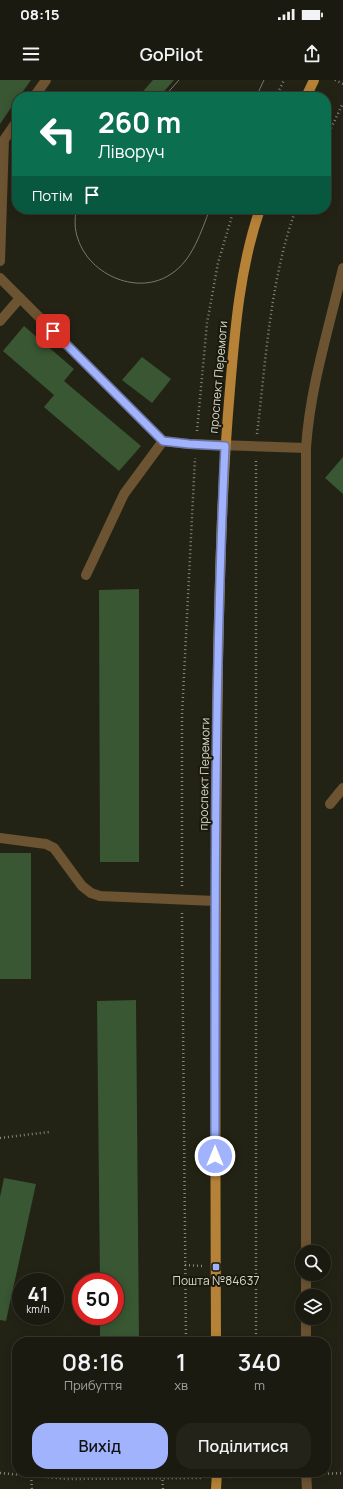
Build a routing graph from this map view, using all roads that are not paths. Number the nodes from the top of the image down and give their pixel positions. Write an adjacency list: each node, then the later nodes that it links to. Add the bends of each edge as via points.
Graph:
1 (46, 80): 3 (lane)
2 (314, 80): 4 (main road)
3 (38, 92)
4 (308, 92)
5 (12, 128): 7 (lane, via 4,140)
6 (259, 214): 13 (main road, проспект Перемоги, via 238,304)
7 (0, 261)
8 (343, 268): 14 (lane, via 313,393)
9 (0, 278): 10 (lane)
10 (20, 298): 11 (lane); 12 (lane)
11 (0, 321)
12 (163, 441): 13 (lane); 15 (lane, via 124,494)
13 (225, 446): 14 (lane); 19 (main road, проспект Перемоги, via 220,571)
14 (306, 448): 20 (lane)
15 (86, 575)
16 (343, 788): 17 (lane)
17 (330, 804)
18 (0, 838): 19 (lane, via 46,844 54,848 82,886 100,896)
19 (215, 901): 22 (main road, проспект Перемоги)
20 (306, 1245)
21 (306, 1325): 23 (lane)
22 (216, 1337)
23 (306, 1337)
24 (217, 1477): 26 (main road)
25 (306, 1477): 27 (lane)
26 (216, 1489)
27 (307, 1489)

